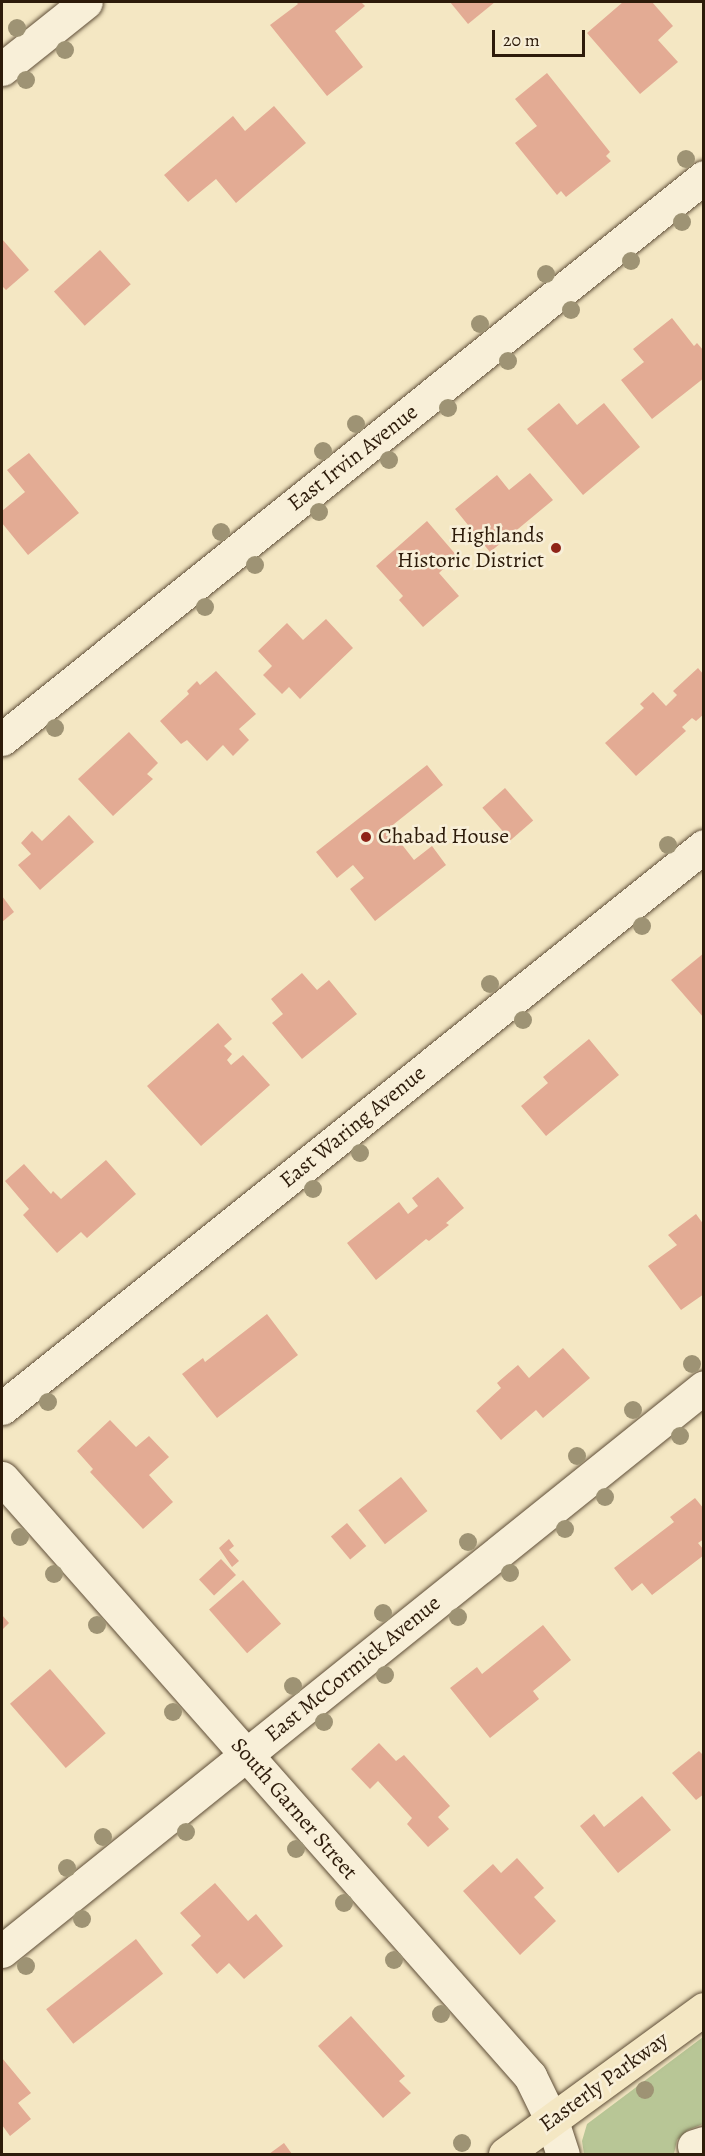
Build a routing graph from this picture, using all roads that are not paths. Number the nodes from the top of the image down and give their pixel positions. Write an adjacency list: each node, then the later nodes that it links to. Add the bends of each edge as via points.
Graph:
1 (86, 2): 2 (street)
2 (2, 69)
3 (704, 177): 4 (street, East Irvin Avenue)
4 (2, 740)
5 (704, 846): 7 (street, East Waring Avenue)
6 (704, 1388): 9 (street, East McCormick Avenue)
7 (2, 1408)
8 (2, 1478): 9 (street, South Garner Street)
9 (247, 1755): 10 (street, East McCormick Avenue); 12 (street, South Garner Street, via 530,2076)
10 (2, 1951)
11 (704, 2009): 12 (main road, Easterly Parkway)
12 (552, 2121): 13 (main road, Easterly Parkway); 14 (street, South Garner Street)
13 (505, 2154)
14 (563, 2154)

